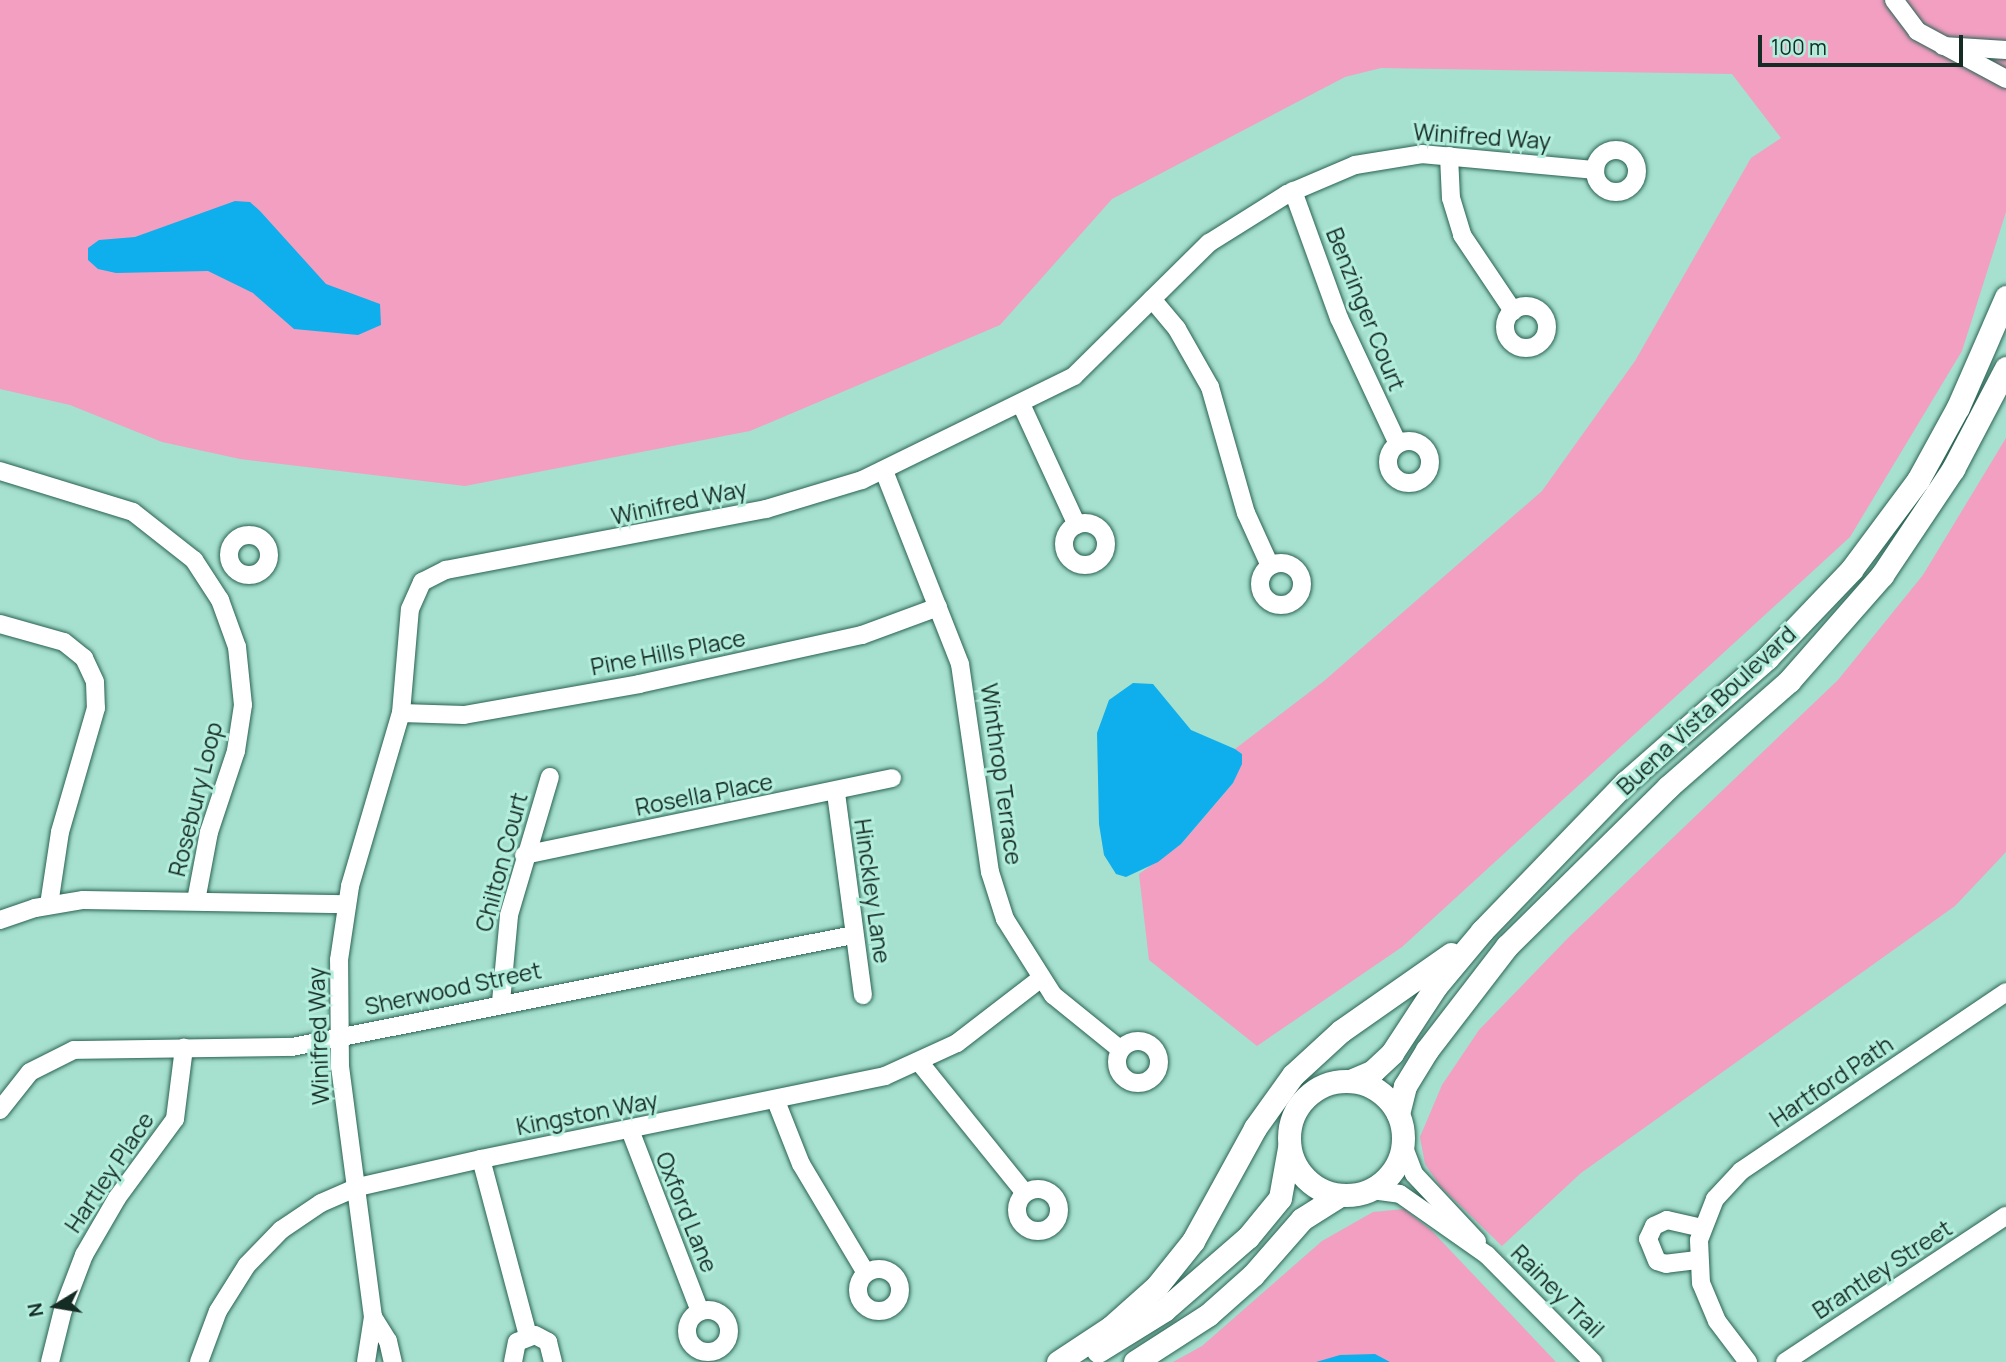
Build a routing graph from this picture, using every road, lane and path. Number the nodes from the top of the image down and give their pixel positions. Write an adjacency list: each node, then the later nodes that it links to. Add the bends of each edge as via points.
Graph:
1 (1894, 0): 2 (street, via 1917,32)
2 (1937, 45): 3 (street); 4 (street)
3 (2006, 50)
4 (2006, 79)
5 (1449, 156): 6 (street, Winifred Way); 7 (street, Winifred Way, via 1379,158); 10 (street, via 1451,198 1462,235)
6 (1595, 170)
7 (1293, 191): 9 (street, Winifred Way, via 1219,236); 13 (street, Benzinger Court, via 1339,318)
8 (2006, 298): 31 (main road, Buena Vista Boulevard, via 1958,407 1918,480 1851,570 1768,659 1626,782)
9 (1152, 299): 12 (street, Winifred Way, via 1074,376); 18 (street, via 1177,329 1210,387 1246,513)
10 (1513, 311)
11 (2006, 368): 44 (main road, Buena Vista Boulevard, via 1953,469 1882,575 1789,681 1668,787 1507,946 1427,1050 1405,1087)
12 (1021, 404): 15 (street, Winifred Way); 16 (street)
13 (1398, 444)
14 (0, 471): 19 (street, Rosebury Loop, via 133,512 177,543)
15 (884, 471): 20 (street, Winthrop Terrace); 22 (street, Winifred Way, via 833,492 766,509 433,574 422,582 410,609)
16 (1077, 525)
17 (232, 566): 19 (street)
18 (1270, 566)
19 (210, 579): 27 (street, Rosebury Loop, via 237,647 243,705 236,751 209,832)
20 (938, 607): 22 (street, Pine Hills Place, via 862,635 639,684 464,715); 33 (street, Winthrop Terrace, via 965,685 997,898)
21 (0, 624): 29 (street, via 64,642 84,658 95,682 96,708 60,832)
22 (401, 713): 28 (street, Winifred Way)
23 (550, 777): 26 (street, Chilton Court)
24 (892, 778): 25 (street, Rosella Place)
25 (835, 793): 26 (street, Rosella Place); 32 (street, Hinckley Lane)
26 (524, 855): 36 (street, Chilton Court, via 502,949)
27 (196, 901): 28 (street); 29 (street)
28 (347, 904): 37 (street, Winifred Way, via 339,960)
29 (49, 905): 30 (street)
30 (0, 920)
31 (1482, 931): 41 (main road, Buena Vista Boulevard, via 1436,986 1392,1053 1373,1071); 67 (main road, via 1340,1031 1293,1075 1255,1128 1194,1241 1157,1286 1111,1327)
32 (853, 934): 35 (street, Hinckley Lane); 36 (street, Sherwood Street)
33 (1040, 979): 39 (street, Winthrop Terrace, via 1073,1014); 40 (street, Kingston Way, via 989,1022)
34 (2006, 992): 54 (street, Hartford Path, via 1741,1171 1714,1199)
35 (863, 995)
36 (501, 1002): 37 (street, Sherwood Street)
37 (338, 1037): 38 (street, Sherwood Street, via 276,1048); 49 (street, Winifred Way)
38 (184, 1048): 43 (street, Sherwood Street, via 112,1046 58,1054 30,1072); 61 (street, Hartley Place, via 175,1119 117,1198 84,1255)
39 (1121, 1050)
40 (920, 1063): 42 (street, Kingston Way, via 886,1076); 51 (street)
41 (1350, 1081): 44 (main road, via 1370,1086); 46 (main road, via 1312,1092 1295,1115)
42 (776, 1101): 45 (street, Kingston Way); 57 (street, via 801,1164)
43 (0, 1110)
44 (1398, 1114): 47 (main road)
45 (630, 1130): 48 (street, Kingston Way); 58 (street, Oxford Lane)
46 (1289, 1144): 52 (main road, via 1293,1160 1312,1184); 68 (main road, via 1289,1168 1280,1198 1248,1237 1164,1310 1112,1345)
47 (1403, 1145): 50 (main road, via 1392,1171); 55 (street, Rainey Trail, via 1414,1174)
48 (481, 1159): 49 (street, Kingston Way); 60 (street)
49 (358, 1187): 59 (street, Winifred Way); 62 (street, Kingston Way, via 310,1210 265,1245 218,1311)
50 (1372, 1190): 52 (main road); 55 (street, Rainey Trail, via 1400,1194)
51 (1025, 1193)
52 (1340, 1195): 69 (main road, via 1301,1219 1253,1275 1208,1315)
53 (2006, 1216): 72 (street, Brantley Street)
54 (1702, 1228): 56 (street, Hartford Path); 56 (street, via 1667,1220 1654,1226 1648,1239 1657,1261 1666,1265)
55 (1487, 1255): 70 (street, Rainey Trail)
56 (1697, 1260): 71 (street, Hartford Path, via 1705,1299)
57 (866, 1273)
58 (700, 1311)
59 (373, 1317): 63 (street); 64 (street, via 388,1341)
60 (528, 1336): 65 (street, via 513,1348); 66 (street, via 548,1342)
61 (50, 1362)
62 (200, 1362)
63 (366, 1362)
64 (393, 1362)
65 (513, 1362)
66 (553, 1362)
67 (1058, 1362)
68 (1070, 1362)
69 (1135, 1362)
70 (1593, 1362)
71 (1748, 1362)
72 (1785, 1362)

